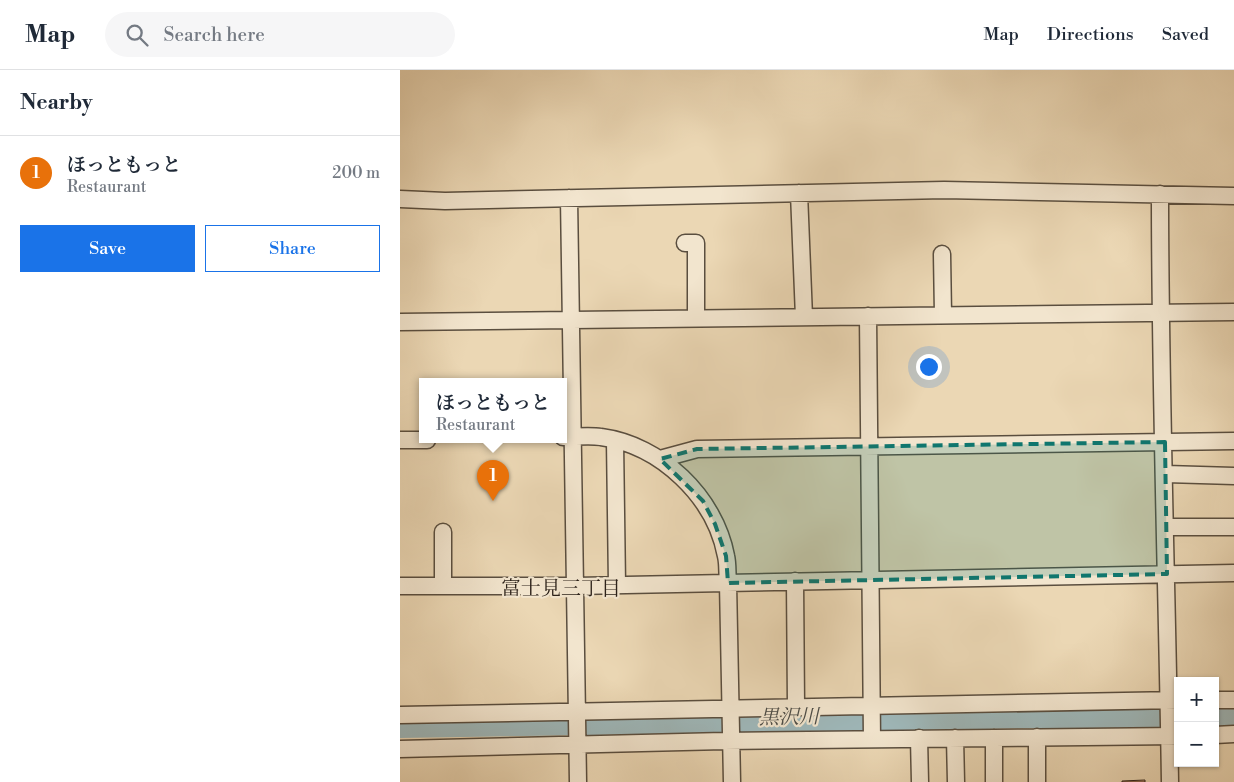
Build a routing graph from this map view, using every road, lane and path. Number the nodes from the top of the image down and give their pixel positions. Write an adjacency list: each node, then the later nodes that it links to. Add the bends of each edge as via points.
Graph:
1 (799, 193): 2 (street, via 944,190); 4 (street); 12 (street)
2 (1160, 194): 3 (street); 9 (street)
3 (1234, 196)
4 (569, 198): 5 (street); 14 (street)
5 (400, 199)
6 (686, 243): 13 (street, via 696,243)
7 (942, 254): 10 (street)
8 (1234, 312): 9 (street)
9 (1160, 313): 10 (street); 21 (street)
10 (943, 315): 11 (street)
11 (868, 316): 12 (street); 22 (street)
12 (804, 317): 13 (street)
13 (696, 318): 14 (street)
14 (571, 320): 15 (street); 16 (street)
15 (400, 322)
16 (568, 437): 19 (street); 37 (street)
17 (400, 440): 18 (street)
18 (419, 440)
19 (615, 440): 23 (street); 34 (street)
20 (1234, 441): 21 (street)
21 (1165, 442): 22 (street); 24 (street)
22 (869, 445): 23 (street, via 698,449); 31 (street)
23 (660, 459): 33 (street, via 679,473 703,501 726,556)
24 (1166, 474): 25 (street); 26 (street)
25 (1234, 476)
26 (1166, 527): 27 (street); 30 (street)
27 (1234, 527)
28 (443, 532): 36 (street)
29 (1234, 573): 30 (street)
30 (1167, 574): 31 (street); 38 (street)
31 (870, 580): 32 (street); 41 (street)
32 (795, 581): 33 (street); 42 (street)
33 (728, 582): 34 (street); 43 (street)
34 (617, 585): 37 (street)
35 (400, 586): 36 (street)
36 (443, 586): 37 (street)
37 (576, 586): 44 (street)
38 (1173, 700): 41 (street); 48 (street)
39 (1219, 700): 40 (street)
40 (1234, 700)
41 (871, 706): 42 (street); 53 (street)
42 (796, 707): 43 (street)
43 (731, 709): 44 (street); 54 (street)
44 (578, 711): 45 (street); 55 (street)
45 (400, 715)
46 (1234, 734): 47 (street)
47 (1219, 735)
48 (1174, 736): 49 (street); 63 (street)
49 (1037, 737): 52 (street); 62 (street)
50 (919, 738): 51 (street); 53 (street); 59 (street)
51 (955, 738): 52 (street); 60 (street)
52 (994, 738): 61 (street)
53 (872, 739): 54 (street)
54 (732, 741): 55 (street); 58 (street)
55 (578, 744): 56 (street); 57 (street)
56 (400, 749)
57 (578, 782)
58 (732, 782)
59 (920, 782)
60 (956, 782)
61 (994, 782)
62 (1037, 782)
63 (1170, 782)

